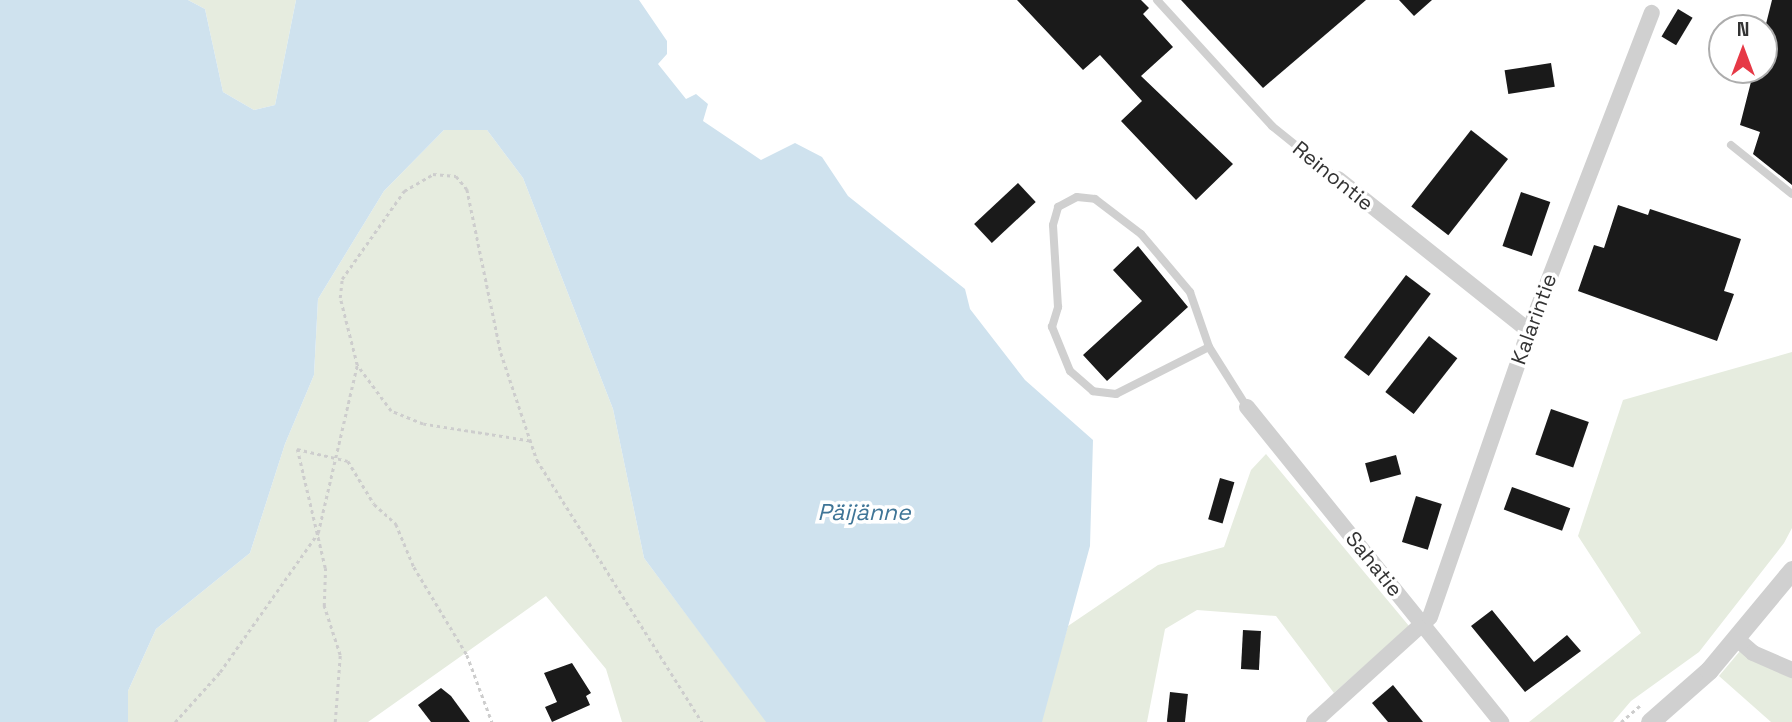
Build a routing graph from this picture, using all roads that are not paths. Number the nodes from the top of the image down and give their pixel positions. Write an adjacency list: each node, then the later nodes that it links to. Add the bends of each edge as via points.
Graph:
1 (1157, 0): 4 (lane, Reinontie, via 1272,126)
2 (1652, 13): 6 (street, Kalarintie)
3 (1731, 145): 5 (lane)
4 (1338, 179): 6 (street, Reinontie)
5 (1792, 194)
6 (1529, 331): 10 (street, Kalarintie)
7 (1209, 347): 7 (lane, via 1190,292 1141,234 1095,199 1077,197 1058,207 1053,225 1058,307 1052,327 1070,372 1094,391 1116,394); 8 (lane)
8 (1247, 407): 10 (street, Sahatie)
9 (1792, 570): 11 (street)
10 (1423, 627): 13 (street); 14 (street, Sahatie)
11 (1737, 639): 12 (street); 15 (street)
12 (1792, 670)
13 (1314, 722)
14 (1501, 722)
15 (1650, 722)

